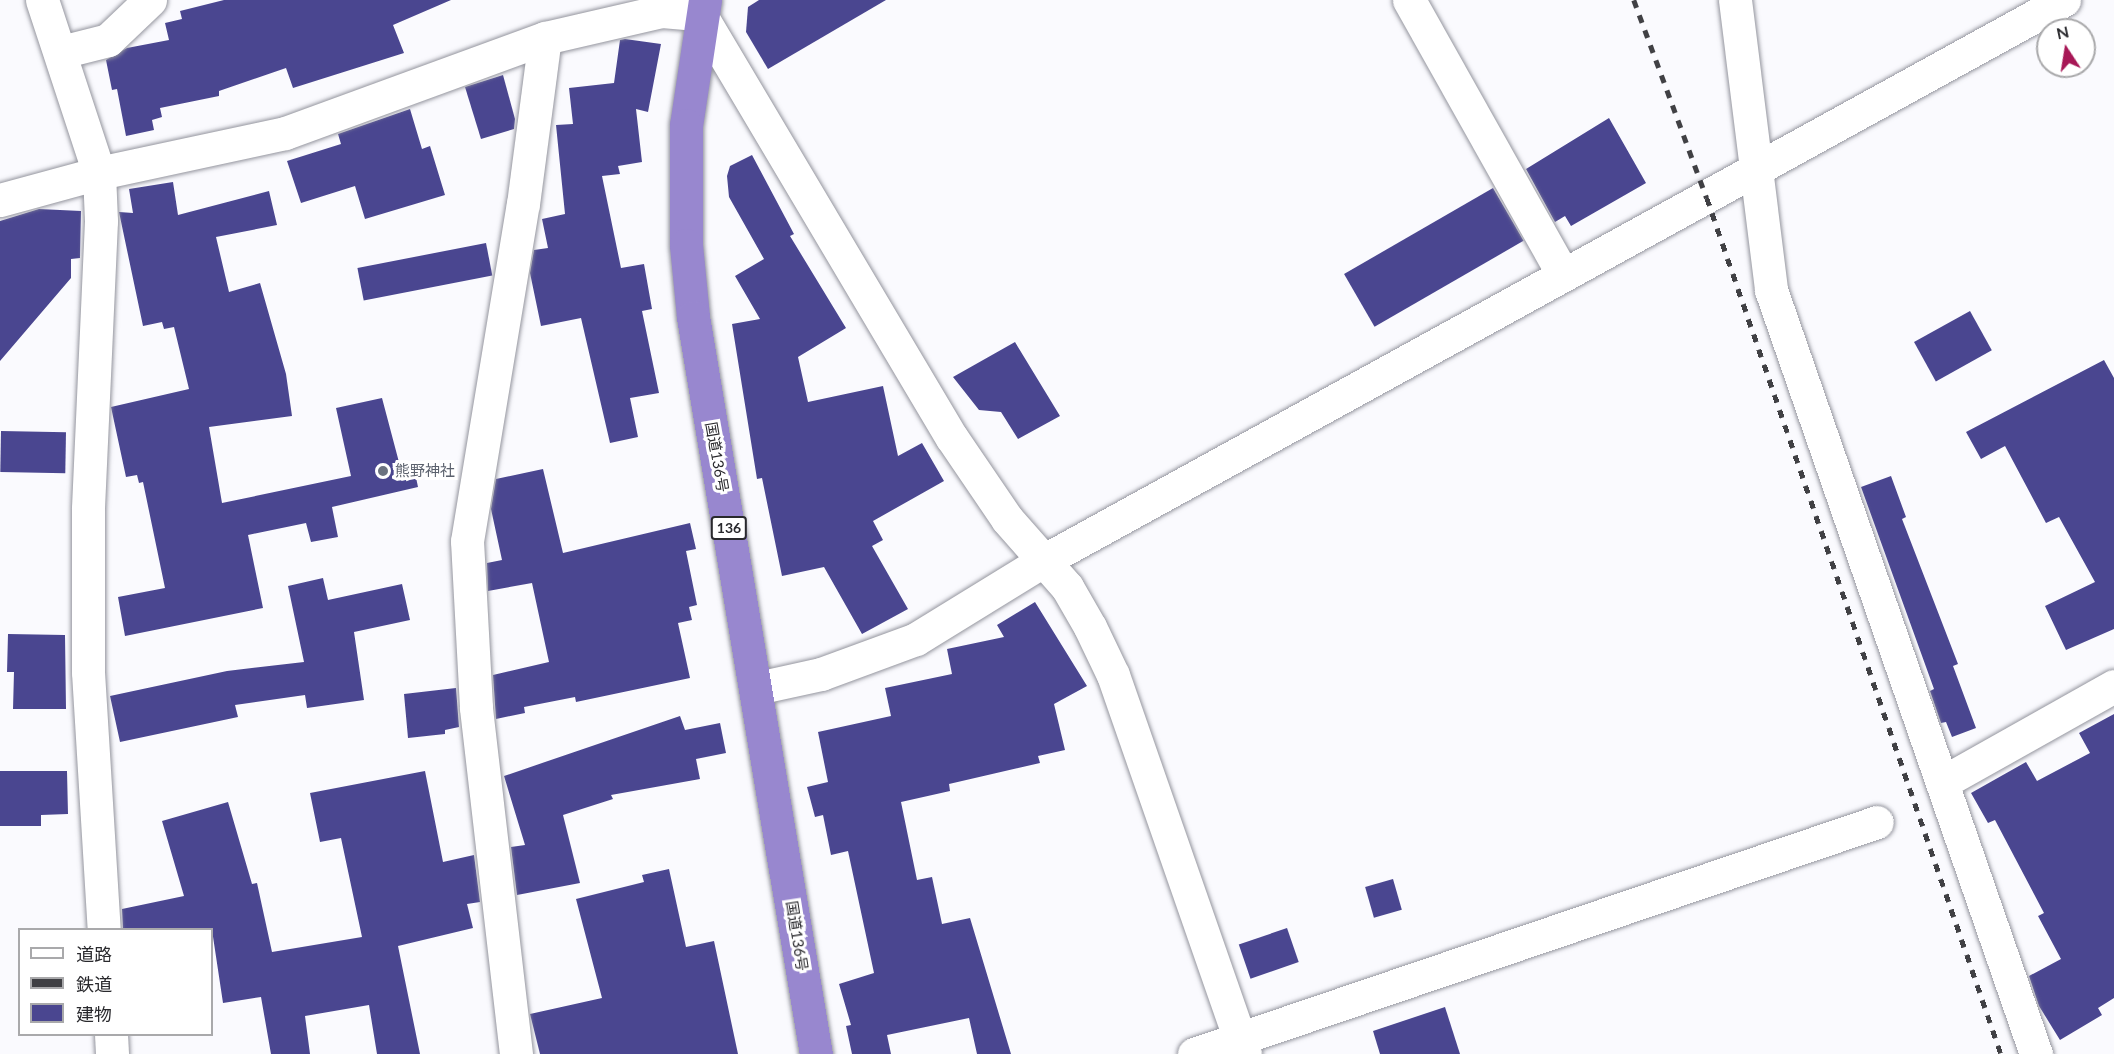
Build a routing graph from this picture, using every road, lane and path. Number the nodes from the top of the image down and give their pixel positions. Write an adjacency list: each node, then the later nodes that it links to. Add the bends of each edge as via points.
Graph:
1 (42, 0): 8 (street)
2 (150, 0): 8 (street, via 108,40)
3 (1409, 0): 12 (street)
4 (1735, 0): 9 (street)
5 (2064, 0): 9 (street)
6 (702, 7): 7 (street, via 662,11); 13 (street, via 952,438 1007,519); 15 (highway, 国道136号 / 136, via 686,125 686,245 693,317)
7 (545, 38): 10 (street, via 285,133); 22 (street, via 523,204 467,540 476,708)
8 (61, 52): 10 (street)
9 (1754, 172): 12 (street); 16 (street, via 1771,290)
10 (99, 174): 11 (street); 18 (street, via 101,220 88,498 88,672)
11 (0, 200)
12 (1563, 274): 13 (street)
13 (1043, 561): 15 (street, via 887,653 821,674); 20 (street, via 1067,587 1113,675)
14 (2114, 686): 16 (street)
15 (757, 688): 23 (highway, 国道136号 / 136)
16 (1943, 782): 25 (street)
17 (1877, 822): 20 (street)
18 (104, 928)
19 (111, 1036): 21 (street)
20 (1242, 1046): 24 (street)
21 (112, 1054)
22 (516, 1054)
23 (816, 1054)
24 (1194, 1054)
25 (2036, 1054)

